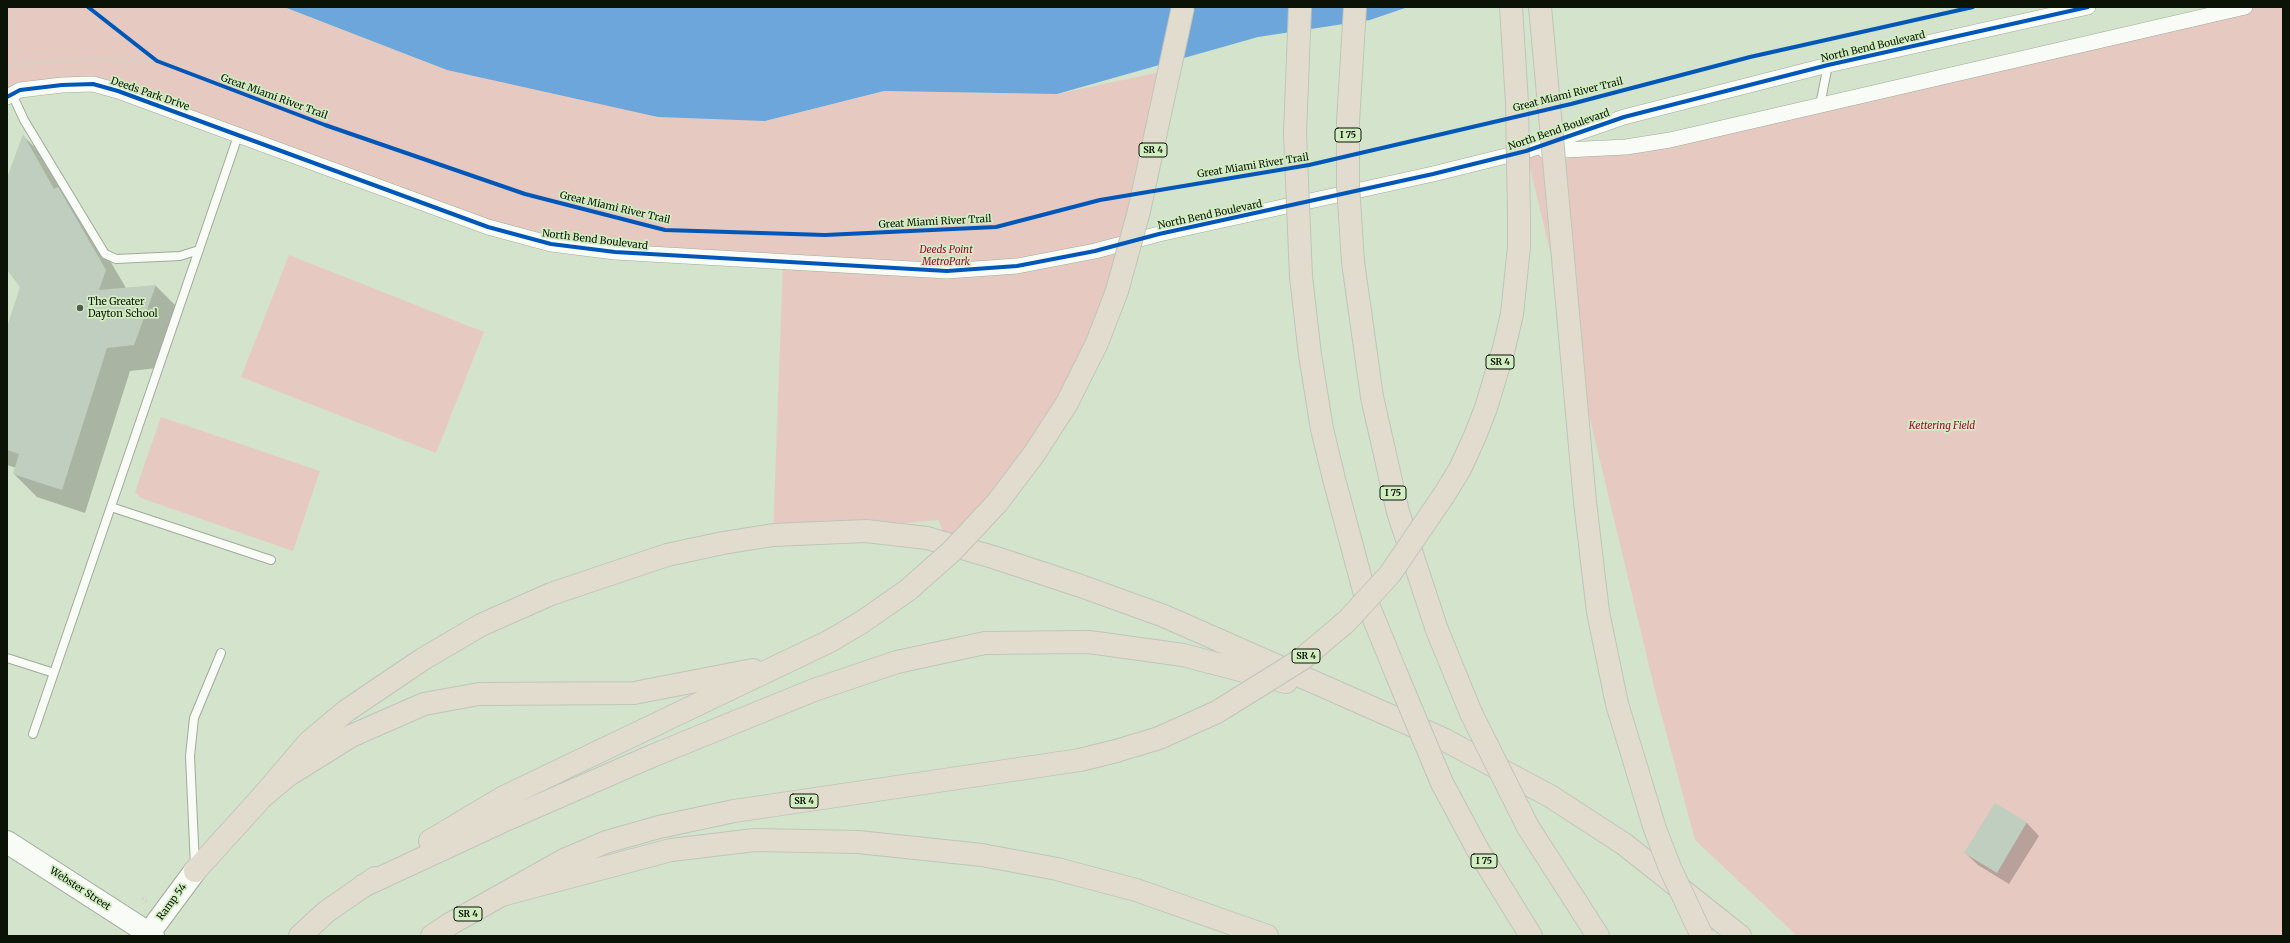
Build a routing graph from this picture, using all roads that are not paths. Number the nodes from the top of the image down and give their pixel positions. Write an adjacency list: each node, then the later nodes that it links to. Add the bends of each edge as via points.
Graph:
1 (1183, 7): 18 (highway, SR 4, bridge, via 1139,211 1117,291 1097,343 1067,403 1034,454 997,503 952,551 908,590 849,630)
2 (1300, 7): 31 (highway, I 75, bridge, via 1295,133 1302,277 1310,355 1322,429 1334,479 1367,602 1442,783 1478,850)
3 (1355, 7): 32 (highway, I 75, bridge, via 1348,122 1348,185 1353,262 1372,397 1398,512 1437,630 1471,713 1528,827)
4 (1511, 7): 26 (highway, SR 4, bridge, via 1517,103 1519,247 1513,307 1504,348 1486,408 1460,469 1390,574 1346,621 1302,659 1217,712 1159,738 1080,760 734,811 659,826 606,842 564,860)
5 (1540, 7): 33 (highway, bridge, via 1584,502 1598,612 1617,704 1658,836)
6 (2088, 7): 8 (street, North Bend Boulevard)
7 (2245, 7): 10 (street, North Bend Boulevard)
8 (1828, 65): 10 (lane); 12 (street, North Bend Boulevard, via 1624,116)
9 (9, 96): 11 (street, Deeds Park Drive, via 20,90 46,86 93,84); 13 (lane, via 105,254 116,259 180,256)
10 (1820, 105): 12 (street, North Bend Boulevard, via 1670,140 1626,147)
11 (239, 133): 12 (street, North Bend Boulevard, via 488,227 551,244 622,253 947,271 1017,266 1095,251 1159,234); 13 (lane)
12 (1526, 151)
13 (199, 250): 14 (lane)
14 (111, 507): 15 (lane); 19 (lane)
15 (271, 560)
16 (221, 653): 24 (lane, via 194,718 190,756)
17 (7, 658): 19 (lane)
18 (782, 664): 22 (highway, via 634,693 479,694 424,704 352,736 293,772); 25 (highway, SR 4, via 504,796)
19 (54, 672): 21 (lane)
20 (1359, 700): 22 (highway, via 1164,616 927,538 866,531 773,535 667,555 551,594 481,625 423,659 346,712 309,742); 25 (highway, via 1183,655 1089,642 985,643 897,662 814,690 502,821); 34 (highway, via 1443,739 1550,796 1624,844)
21 (33, 734)
22 (262, 796): 24 (highway)
23 (7, 842): 27 (street, Webster Street)
24 (195, 870): 27 (street, Ramp 54)
25 (363, 886): 28 (highway, SR 4, via 326,912)
26 (505, 894): 29 (highway, SR 4); 30 (highway, via 671,850 755,840 858,842 982,855 1057,869 1136,890)
27 (150, 935)
28 (300, 936)
29 (432, 936)
30 (1267, 936)
31 (1531, 936)
32 (1598, 936)
33 (1702, 936)
34 (1740, 936)

